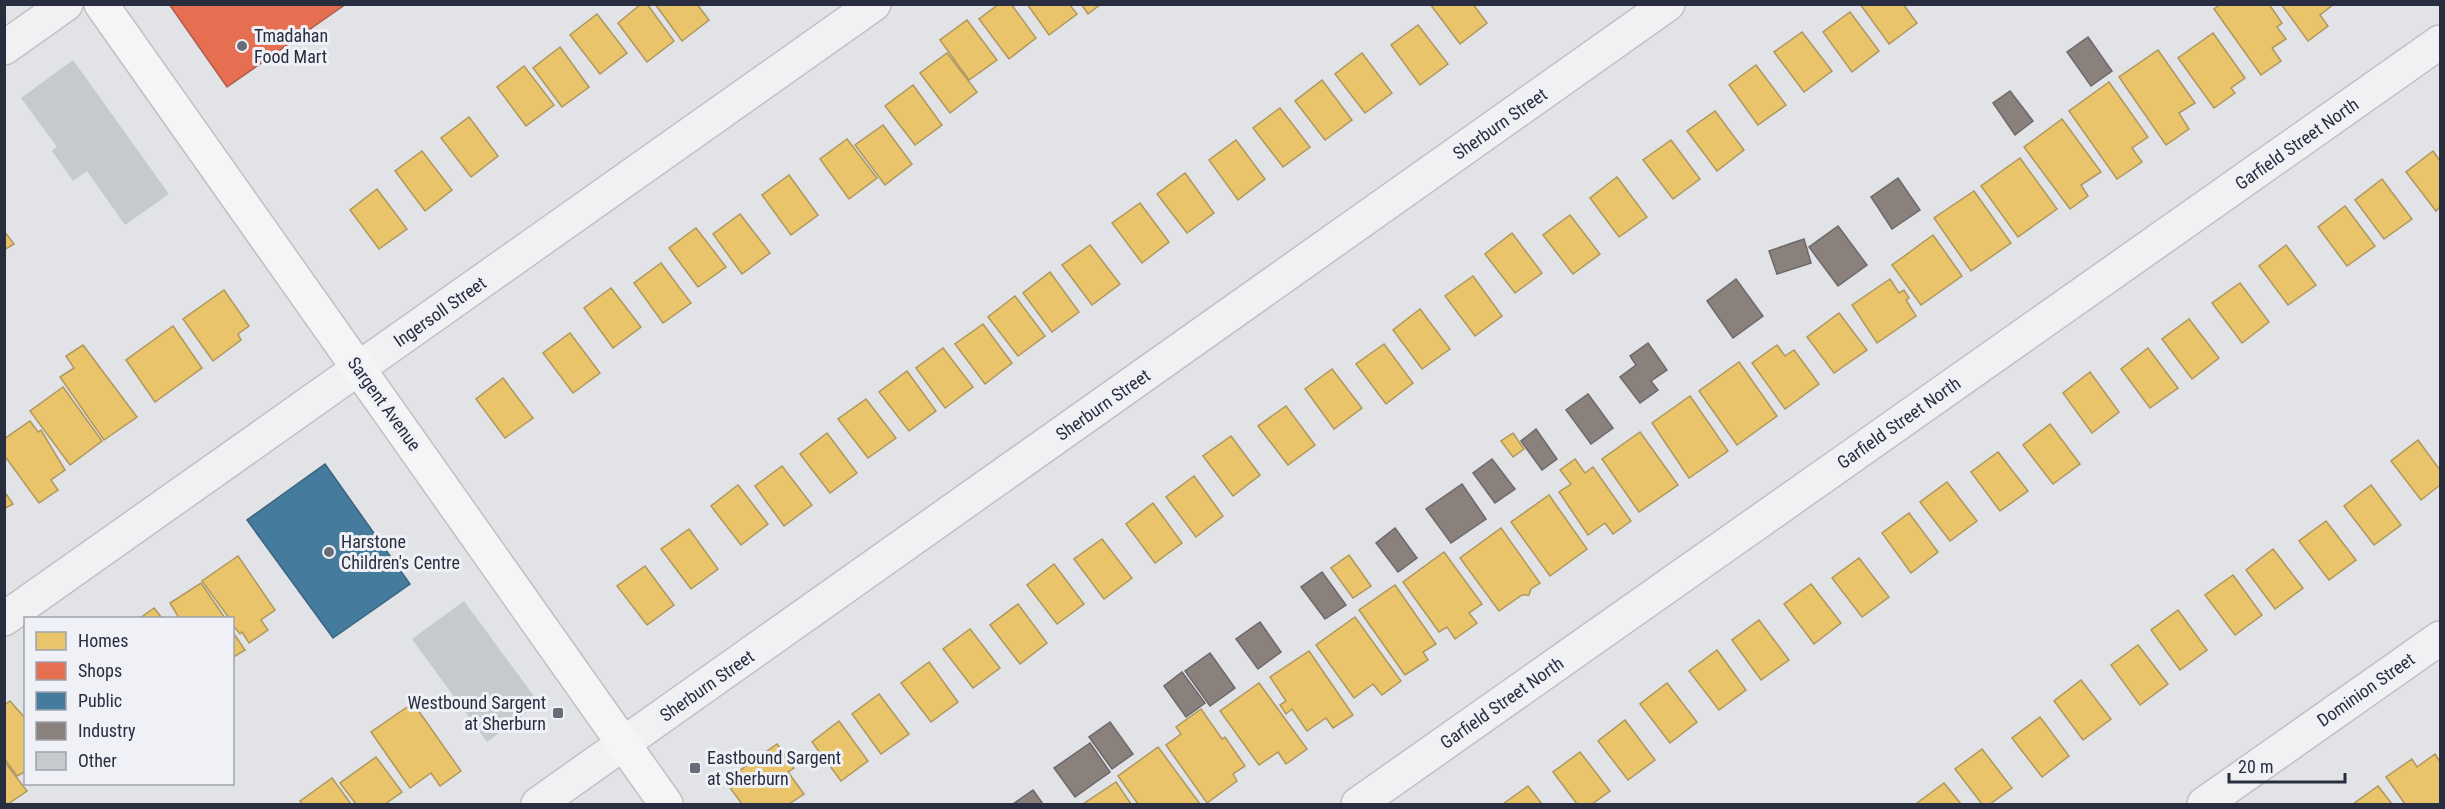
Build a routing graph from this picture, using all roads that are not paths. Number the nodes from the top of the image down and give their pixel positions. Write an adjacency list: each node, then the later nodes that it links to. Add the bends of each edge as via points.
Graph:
1 (66, 4): 6 (street)
2 (101, 4): 7 (main road, Sargent Avenue)
3 (874, 4): 7 (street, Ingersoll Street)
4 (1668, 4): 10 (street, Sherburn Street)
5 (2440, 42): 13 (street, Garfield Street North)
6 (4, 48)
7 (359, 369): 8 (street, Ingersoll Street); 10 (main road, Sargent Avenue)
8 (4, 619)
9 (2440, 638): 14 (street, Dominion Street)
10 (624, 745): 11 (street, Sherburn Street); 12 (main road, Sargent Avenue)
11 (538, 804)
12 (666, 804)
13 (1358, 804)
14 (2204, 804)

